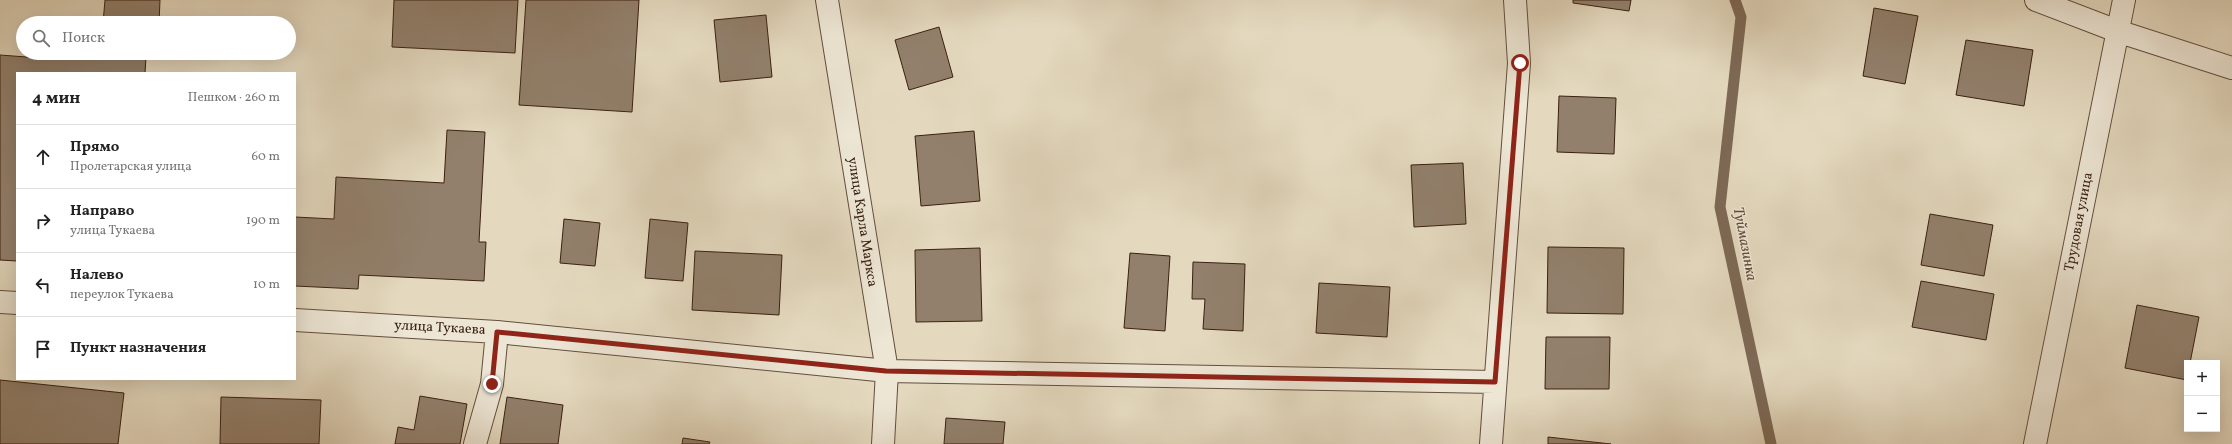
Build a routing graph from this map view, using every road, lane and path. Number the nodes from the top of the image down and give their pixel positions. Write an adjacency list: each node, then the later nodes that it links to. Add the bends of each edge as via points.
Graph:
1 (827, 0): 11 (street, улица Карла Маркса)
2 (1515, 0): 12 (street, via 1520,63)
3 (2036, 0): 5 (street)
4 (2124, 0): 5 (street, Трудовая улица)
5 (2117, 32): 6 (street); 16 (street, Трудовая улица)
6 (2232, 68)
7 (0, 302): 8 (street)
8 (16, 303)
9 (296, 320): 10 (street, улица Тукаева)
10 (497, 332): 11 (street, улица Тукаева); 13 (street, via 492,384)
11 (886, 371): 12 (street, улица Тукаева); 14 (street, улица Карла Маркса)
12 (1495, 382): 15 (street)
13 (475, 444)
14 (882, 444)
15 (1491, 444)
16 (2035, 444)

